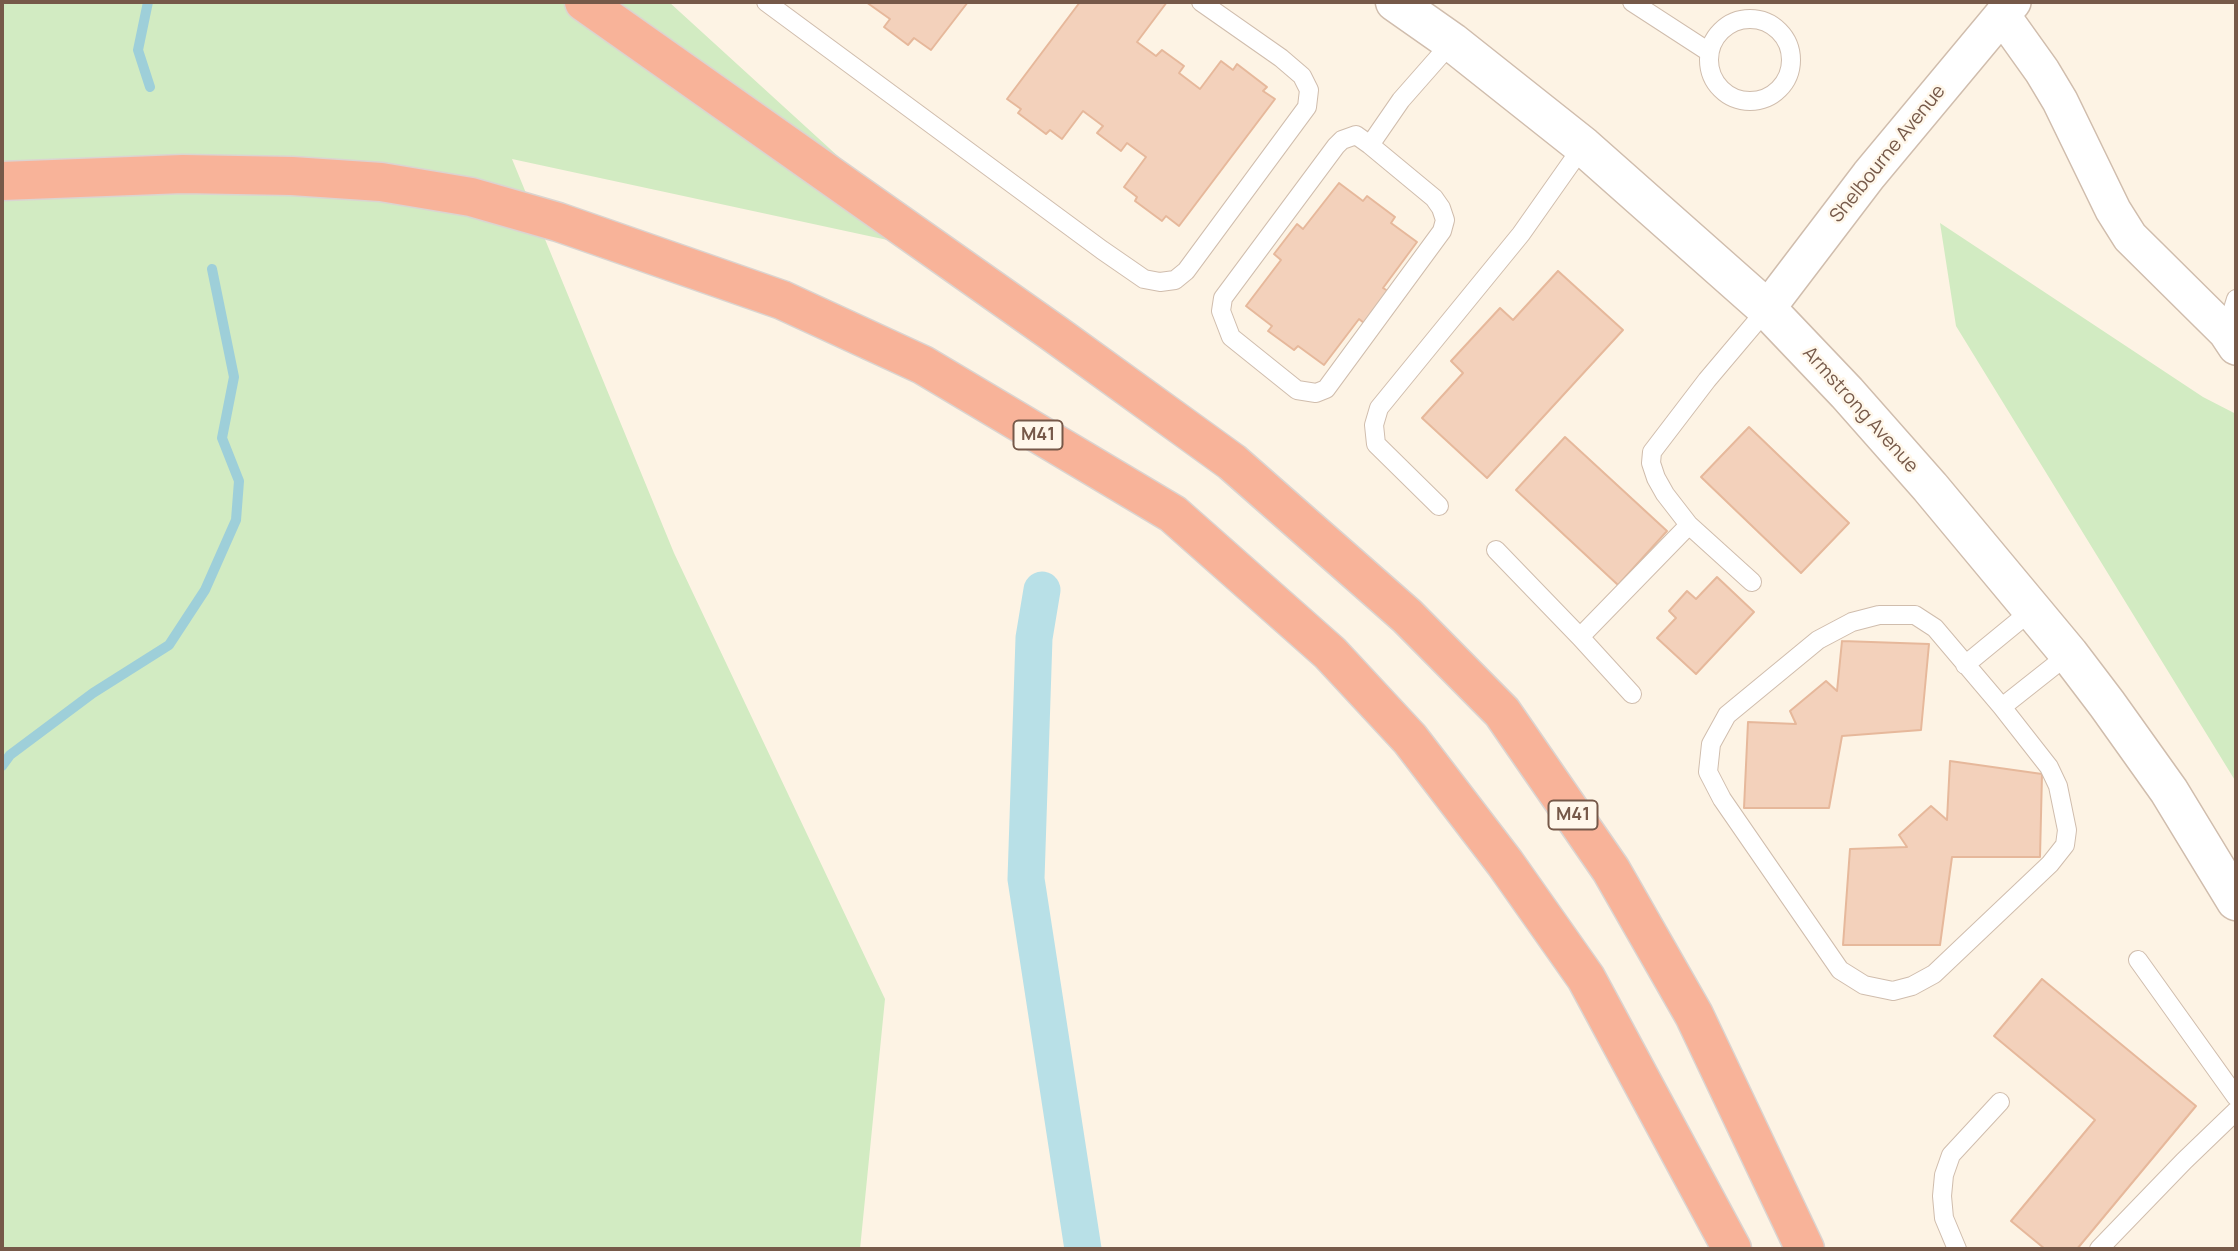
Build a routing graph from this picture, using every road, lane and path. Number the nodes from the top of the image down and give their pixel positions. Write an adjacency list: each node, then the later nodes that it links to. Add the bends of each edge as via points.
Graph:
1 (584, 2): 28 (highway, M41, via 1232,462 1408,616 1502,712 1611,870)
2 (766, 2): 3 (lane, via 1102,250 1144,279 1160,282 1174,280 1186,271 1307,107 1309,90 1302,76)
3 (1201, 2)
4 (1395, 2): 7 (street, Armstrong Avenue)
5 (1632, 2): 8 (lane)
6 (2008, 8): 13 (street, Shelbourne Avenue); 14 (street, via 2130,237)
7 (1452, 42): 9 (lane, via 1401,100); 10 (street, Armstrong Avenue)
8 (1709, 52): 8 (lane, via 1723,28 1736,21 1764,21 1786,40 1790,67 1785,81 1769,95 1749,101 1735,99 1713,80)
9 (1370, 145): 9 (lane, via 1434,198 1445,220 1443,231 1326,389 1316,393 1297,390 1231,337 1221,311 1223,298 1336,146 1356,135)
10 (1583, 146): 13 (street, Armstrong Avenue); 15 (lane, via 1521,234 1378,408 1376,444)
11 (2, 181): 27 (highway, M41, via 183,174 292,177 381,182 471,197 558,222 782,300 923,365 1173,514 1330,653 1409,739)
12 (2236, 299): 14 (lane)
13 (1767, 309): 16 (lane, via 1652,452 1656,478); 19 (street, Armstrong Avenue, via 1847,393)
14 (2231, 340)
15 (1438, 506)
16 (1689, 525): 18 (lane); 20 (lane)
17 (1496, 550): 20 (lane)
18 (1752, 582)
19 (2032, 610): 21 (street, Armstrong Avenue); 22 (lane)
20 (1580, 637): 23 (lane)
21 (2068, 654): 24 (lane); 25 (street, Armstrong Avenue, via 2169,791)
22 (1965, 665): 24 (lane); 24 (lane, via 1935,628 1915,615 1879,615 1852,622 1818,640 1727,715 1712,744 1708,772 1722,799 1840,970 1864,985 1893,990 1934,974 2065,845 2067,830 2058,786 2049,767)
23 (1632, 694)
24 (2002, 707)
25 (2236, 901)
26 (2138, 960): 29 (lane)
27 (1587, 978): 32 (highway); 33 (highway, M41)
28 (1694, 1015): 34 (highway, M41); 35 (highway)
29 (2236, 1097)
30 (2000, 1102): 36 (lane, via 1951,1155 1944,1175 1944,1218)
31 (2236, 1111): 37 (lane)
32 (1706, 1249)
33 (1732, 1249)
34 (1805, 1249)
35 (1823, 1249)
36 (1958, 1249)
37 (2099, 1249)

